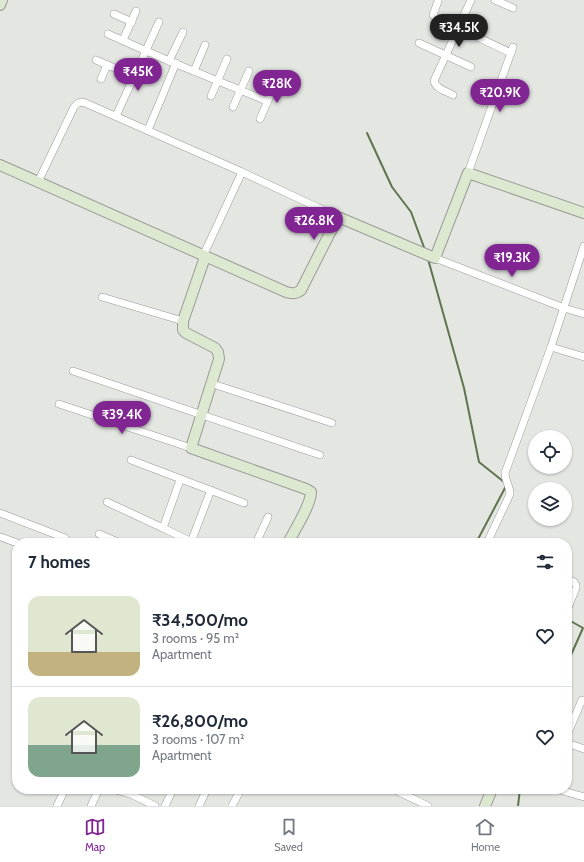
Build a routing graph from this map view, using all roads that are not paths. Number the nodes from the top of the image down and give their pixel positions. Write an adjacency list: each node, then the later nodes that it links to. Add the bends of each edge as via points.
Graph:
1 (2, 0): 5 (street)
2 (471, 0): 11 (street)
3 (495, 0): 6 (street)
4 (438, 1): 11 (street, via 433,15)
5 (0, 5)
6 (513, 8)
7 (136, 11): 9 (street)
8 (114, 14): 9 (street)
9 (132, 22): 14 (street)
10 (159, 22): 17 (street)
11 (458, 28): 18 (street); 40 (street, via 512,50)
12 (183, 32): 21 (street)
13 (108, 34): 14 (street)
14 (124, 40): 17 (street)
15 (419, 43): 18 (street)
16 (205, 45): 24 (street)
17 (146, 50): 21 (street); 26 (street)
18 (445, 55): 23 (street); 31 (street, via 434,81 435,85)
19 (226, 59): 28 (street)
20 (96, 60): 22 (street)
21 (173, 62): 24 (street); 37 (street)
22 (106, 65): 26 (street); 27 (street)
23 (471, 67)
24 (194, 71): 28 (street)
25 (249, 71): 30 (street)
26 (134, 77): 35 (street)
27 (101, 79)
28 (218, 81): 30 (street); 32 (street)
29 (276, 82): 33 (street)
30 (241, 90): 33 (street); 34 (street)
31 (453, 95)
32 (211, 96)
33 (268, 101): 36 (street)
34 (233, 107)
35 (116, 116): 37 (street); 41 (street, via 92,105 78,102)
36 (260, 119)
37 (148, 130): 39 (street)
38 (0, 165): 41 (street)
39 (242, 172): 43 (street); 45 (street)
40 (468, 173): 42 (street); 46 (street)
41 (38, 182): 45 (street)
42 (584, 213)
43 (338, 217): 45 (street, via 298,293 286,292); 46 (street)
44 (584, 246): 47 (street)
45 (204, 256): 51 (street)
46 (435, 258): 49 (street)
47 (580, 270): 49 (street)
48 (102, 297): 51 (street)
49 (564, 308): 50 (street); 52 (street)
50 (584, 314)
51 (183, 321): 55 (street, via 183,330 186,333 218,352 219,359)
52 (551, 347): 53 (street); 77 (street, via 505,473 510,494)
53 (584, 357)
54 (73, 371): 57 (street)
55 (212, 384): 57 (street); 58 (street)
56 (59, 404): 59 (street)
57 (202, 415): 59 (street); 60 (street)
58 (332, 423)
59 (191, 448): 76 (street, via 310,492 311,497)
60 (320, 455)
61 (131, 460): 62 (street)
62 (180, 480): 63 (street); 68 (street)
63 (211, 490): 65 (street); 74 (street)
64 (107, 502): 68 (street)
65 (244, 502)
66 (0, 513): 71 (street)
67 (268, 517): 75 (street)
68 (163, 528): 73 (street)
69 (99, 534): 72 (street)
70 (1, 537): 78 (street)
71 (65, 538)
72 (108, 538)
73 (184, 538)
74 (193, 538)
75 (258, 538)
76 (291, 538)
77 (489, 538)
78 (12, 541)
79 (572, 581): 80 (street, via 576,588)
80 (572, 598)
81 (584, 700): 82 (street)
82 (572, 723)
83 (572, 745): 84 (street)
84 (584, 749)
85 (63, 794): 95 (street)
86 (97, 794): 96 (street)
87 (137, 794): 97 (street)
88 (171, 794): 98 (street)
89 (205, 794): 99 (street)
90 (238, 794): 100 (street)
91 (403, 794): 101 (street)
92 (490, 794): 102 (street)
93 (572, 794): 94 (street)
94 (584, 798)
95 (57, 806)
96 (91, 806)
97 (155, 806)
98 (165, 806)
99 (199, 806)
100 (232, 806)
101 (428, 806)
102 (485, 806)

